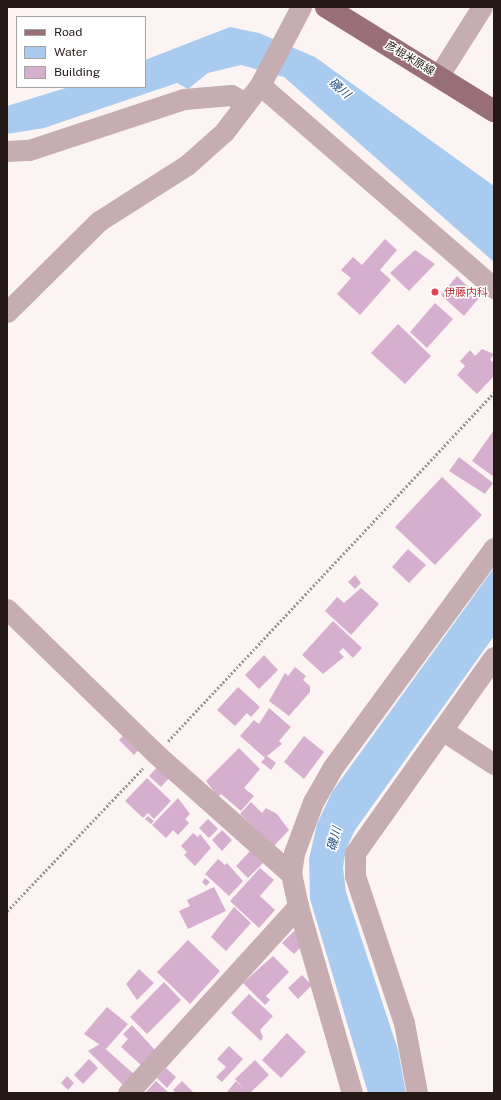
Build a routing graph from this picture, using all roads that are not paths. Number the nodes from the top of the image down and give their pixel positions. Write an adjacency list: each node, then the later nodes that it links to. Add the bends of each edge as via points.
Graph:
1 (301, 7): 5 (street)
2 (326, 7): 4 (main road, 彦根米原線)
3 (482, 7): 4 (street)
4 (438, 75): 7 (main road, 彦根米原線)
5 (261, 83): 6 (street); 9 (street)
6 (246, 103): 8 (street, via 231,95 184,99 29,150); 10 (street, via 224,132 188,165 99,221)
7 (494, 111)
8 (7, 151)
9 (494, 288)
10 (7, 312)
11 (494, 548): 16 (street, via 320,785 300,835)
12 (7, 609): 16 (street, via 156,754)
13 (494, 657): 14 (street)
14 (442, 730): 15 (street); 20 (street, via 355,853 355,876 404,1023)
15 (494, 764)
16 (291, 874): 17 (street)
17 (298, 906): 18 (street); 19 (street)
18 (128, 1093)
19 (352, 1093)
20 (417, 1093)

